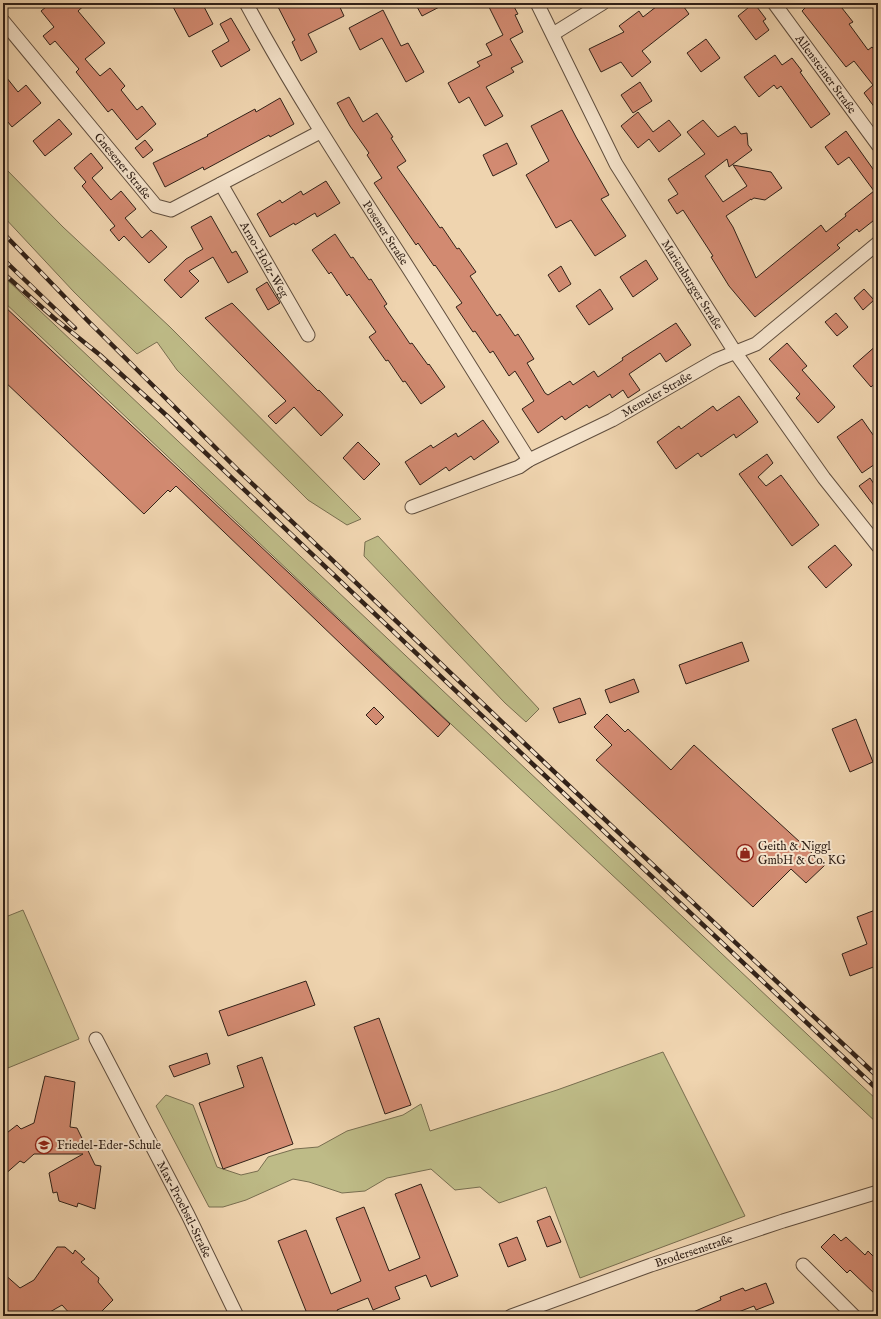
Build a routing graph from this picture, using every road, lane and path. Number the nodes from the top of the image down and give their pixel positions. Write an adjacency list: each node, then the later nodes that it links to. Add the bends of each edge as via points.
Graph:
1 (246, 3): 7 (street, Posener Straße)
2 (537, 3): 6 (street, Marienburger Straße)
3 (603, 3): 6 (street)
4 (774, 3): 8 (street, Allensteiner Straße)
5 (3, 21): 9 (street, Gnesener Straße, via 156,206 171,210)
6 (553, 34): 12 (street, Marienburger Straße, via 616,164)
7 (320, 132): 9 (street, Gnesener Straße); 13 (street, Posener Straße)
8 (878, 145)
9 (221, 184): 11 (street, Arno-Holz-Weg)
10 (878, 243): 12 (street, Memeler Straße, via 756,344)
11 (308, 335)
12 (736, 352): 13 (street, Memeler Straße, via 716,360 612,420); 15 (street, Marienburger Straße, via 824,478)
13 (529, 460): 14 (street, Memeler Straße, via 519,467)
14 (412, 507)
15 (878, 546)
16 (96, 1039): 19 (street, Max-Proebstl-Straße, via 188,1215)
17 (878, 1192): 20 (street, Brodersenstraße, via 651,1265)
18 (803, 1265): 21 (street)
19 (236, 1316)
20 (511, 1316)
21 (854, 1316)

